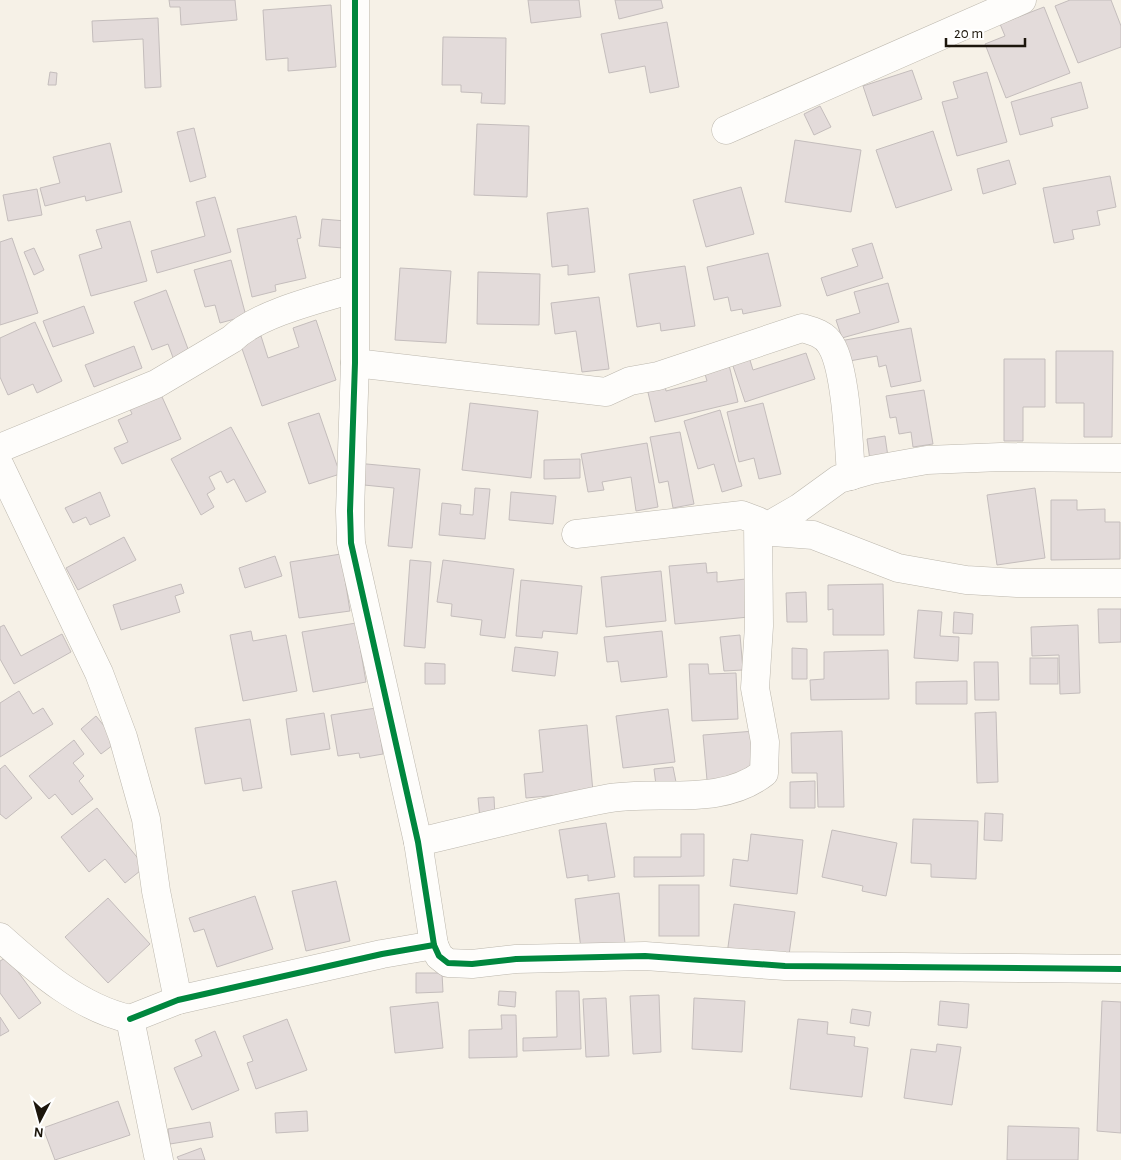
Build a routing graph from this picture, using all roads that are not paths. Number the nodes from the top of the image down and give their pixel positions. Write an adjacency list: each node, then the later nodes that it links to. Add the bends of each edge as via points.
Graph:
1 (355, 0): 4 (street)
2 (1022, 0): 3 (street)
3 (726, 130)
4 (353, 289): 5 (street); 6 (street, via 308,302 242,329 232,339 156,384)
5 (355, 363): 9 (street, via 606,392 630,381 658,376 802,328 818,332 831,345 842,383); 13 (street, via 351,543)
6 (0, 448)
7 (1121, 458): 9 (street, via 927,460)
8 (0, 466): 17 (street, via 99,673 123,737 146,819 156,891)
9 (851, 476): 10 (street, via 839,479 799,508)
10 (759, 531): 11 (street, via 758,521 742,515); 12 (street, via 813,535 898,568 966,580); 13 (street, via 755,688 765,742 764,773 751,783 729,790 692,796 607,798)
11 (576, 534)
12 (1121, 583)
13 (418, 842): 15 (street)
14 (0, 937): 18 (street, via 33,967 84,1001 108,1014)
15 (434, 945): 16 (street, via 439,956 448,963 472,964 516,958 645,956 785,966); 17 (street)
16 (1121, 968)
17 (178, 1000): 18 (street)
18 (130, 1019): 19 (street)
19 (159, 1160)

